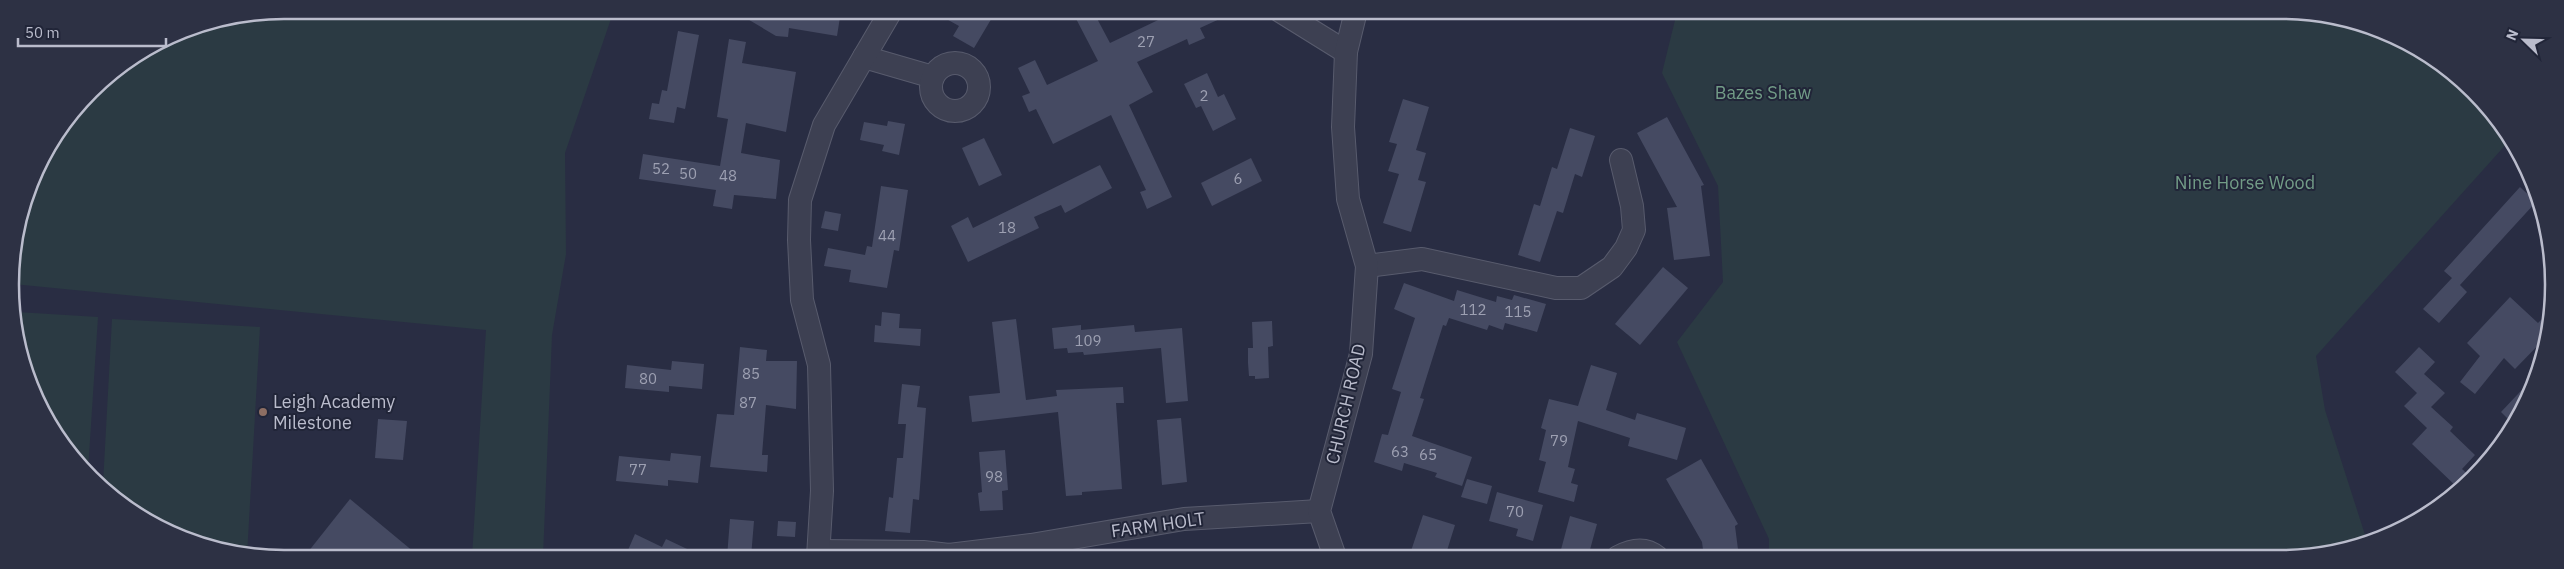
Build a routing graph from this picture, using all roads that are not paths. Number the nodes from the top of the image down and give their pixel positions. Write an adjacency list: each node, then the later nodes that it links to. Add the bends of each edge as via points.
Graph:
1 (886, 19): 5 (street, FARM HOLT)
2 (1293, 19): 4 (street)
3 (1354, 19): 4 (street, CHURCH ROAD)
4 (1346, 52): 8 (street, CHURCH ROAD, via 1343,127 1348,199)
5 (864, 57): 6 (street); 10 (street, FARM HOLT, via 824,125 800,200 802,300 819,365 822,491)
6 (933, 77)
7 (1621, 160): 8 (street, via 1634,230 1612,267 1581,288 1556,288 1422,260)
8 (1367, 266): 9 (street, CHURCH ROAD, via 1361,354)
9 (1319, 511): 11 (street, FARM HOLT, via 1184,519); 12 (street)
10 (818, 550)
11 (990, 550)
12 (1333, 550)

